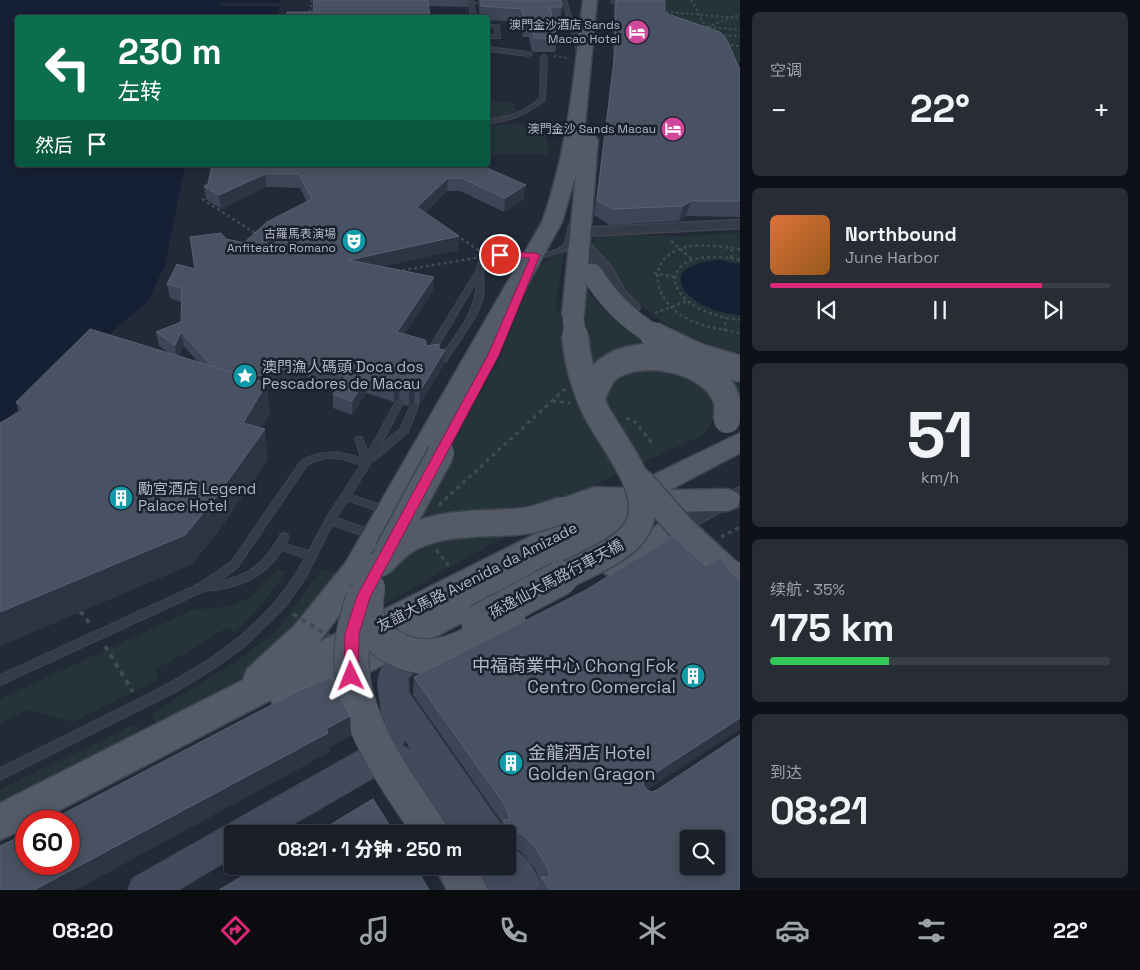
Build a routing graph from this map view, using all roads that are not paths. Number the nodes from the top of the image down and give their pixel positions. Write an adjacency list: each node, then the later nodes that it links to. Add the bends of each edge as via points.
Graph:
1 (472, 0): 5 (lane)
2 (564, 0): 11 (lane)
3 (590, 0): 11 (main road)
4 (610, 1): 14 (main road, 孫逸仙大馬路行車天橋)
5 (474, 15)
6 (490, 26): 7 (lane, via 497,26 498,37)
7 (490, 37)
8 (490, 49): 9 (lane)
9 (529, 54)
10 (544, 56): 12 (lane, via 543,99 534,108 514,117)
11 (583, 59): 15 (main road, via 566,180 552,222)
12 (490, 121)
13 (740, 224): 14 (street)
14 (580, 235): 15 (lane, via 572,225 564,249 553,254); 18 (street, via 618,292 650,321 696,345); 20 (main road, bridge, via 592,274 612,303 646,330 685,351); 21 (main road, 孫逸仙大馬路行車天橋, bridge, via 573,314 578,360)
15 (535, 255): 16 (lane, via 487,256 481,262); 35 (main road); 35 (main road, bridge, via 494,355 441,453)
16 (479, 272): 17 (lane); 19 (lane, via 479,299)
17 (429, 356)
18 (740, 358)
19 (443, 360)
20 (740, 368)
21 (591, 400): 26 (main road, bridge, via 602,376 612,365 636,357 666,357 695,367 718,384 729,406); 28 (main road, 孫逸仙大馬路行車天橋, bridge)
22 (399, 403): 27 (lane)
23 (414, 407): 27 (lane, via 404,430)
24 (359, 439): 27 (lane)
25 (740, 442): 26 (main road, 友誼大馬路 Avenida da Amizade)
26 (728, 458): 28 (main road, 友誼大馬路 Avenida da Amizade); 31 (main road, 友誼大馬路 Avenida da Amizade)
27 (367, 463): 29 (lane); 39 (lane, via 332,454 314,456 304,463 234,565)
28 (632, 483): 35 (main road, bridge, via 523,521 457,524 426,530 400,544); 38 (main road, bridge); 41 (main road, 孫逸仙大馬路行車天橋, bridge, via 641,492 644,512 642,522 630,539); 45 (main road, 友誼大馬路 Avenida da Amizade)
29 (345, 496): 32 (lane); 35 (lane)
30 (734, 496): 31 (main road); 33 (street)
31 (664, 501): 42 (main road, 友誼大馬路 Avenida da Amizade)
32 (330, 520): 35 (lane); 36 (lane)
33 (679, 526): 34 (street); 35 (main road, bridge, via 649,548 455,652 436,657 394,649 372,630 366,613)
34 (708, 547): 37 (street); 40 (street)
35 (379, 550): 45 (main road, via 306,635); 51 (main road, bridge, via 355,621 351,676 357,705 376,748)
36 (312, 556): 39 (lane, via 282,541 269,561 244,580 226,586); 47 (lane, via 282,603 242,643 212,664 140,705)
37 (740, 566)
38 (740, 583)
39 (203, 587): 43 (lane)
40 (740, 600)
41 (408, 659): 42 (main road, 孫逸仙大馬路行車天橋); 44 (street, via 393,678 392,690)
42 (348, 667): 48 (main road, 友誼大馬路 Avenida da Amizade)
43 (0, 680)
44 (397, 703): 46 (street, via 396,721 390,738 379,754); 53 (street)
45 (223, 708): 49 (main road, 友誼大馬路 Avenida da Amizade)
46 (363, 766): 50 (street); 52 (street, via 387,758 412,766)
47 (0, 774)
48 (74, 810)
49 (0, 822)
50 (260, 825)
51 (426, 825)
52 (455, 825)
53 (481, 825)
54 (15, 842): 56 (main road)
55 (224, 845): 60 (street)
56 (0, 849)
57 (459, 875): 61 (main road)
58 (488, 875): 62 (street)
59 (516, 875): 63 (street)
60 (145, 890)
61 (469, 890)
62 (498, 890)
63 (526, 890)

